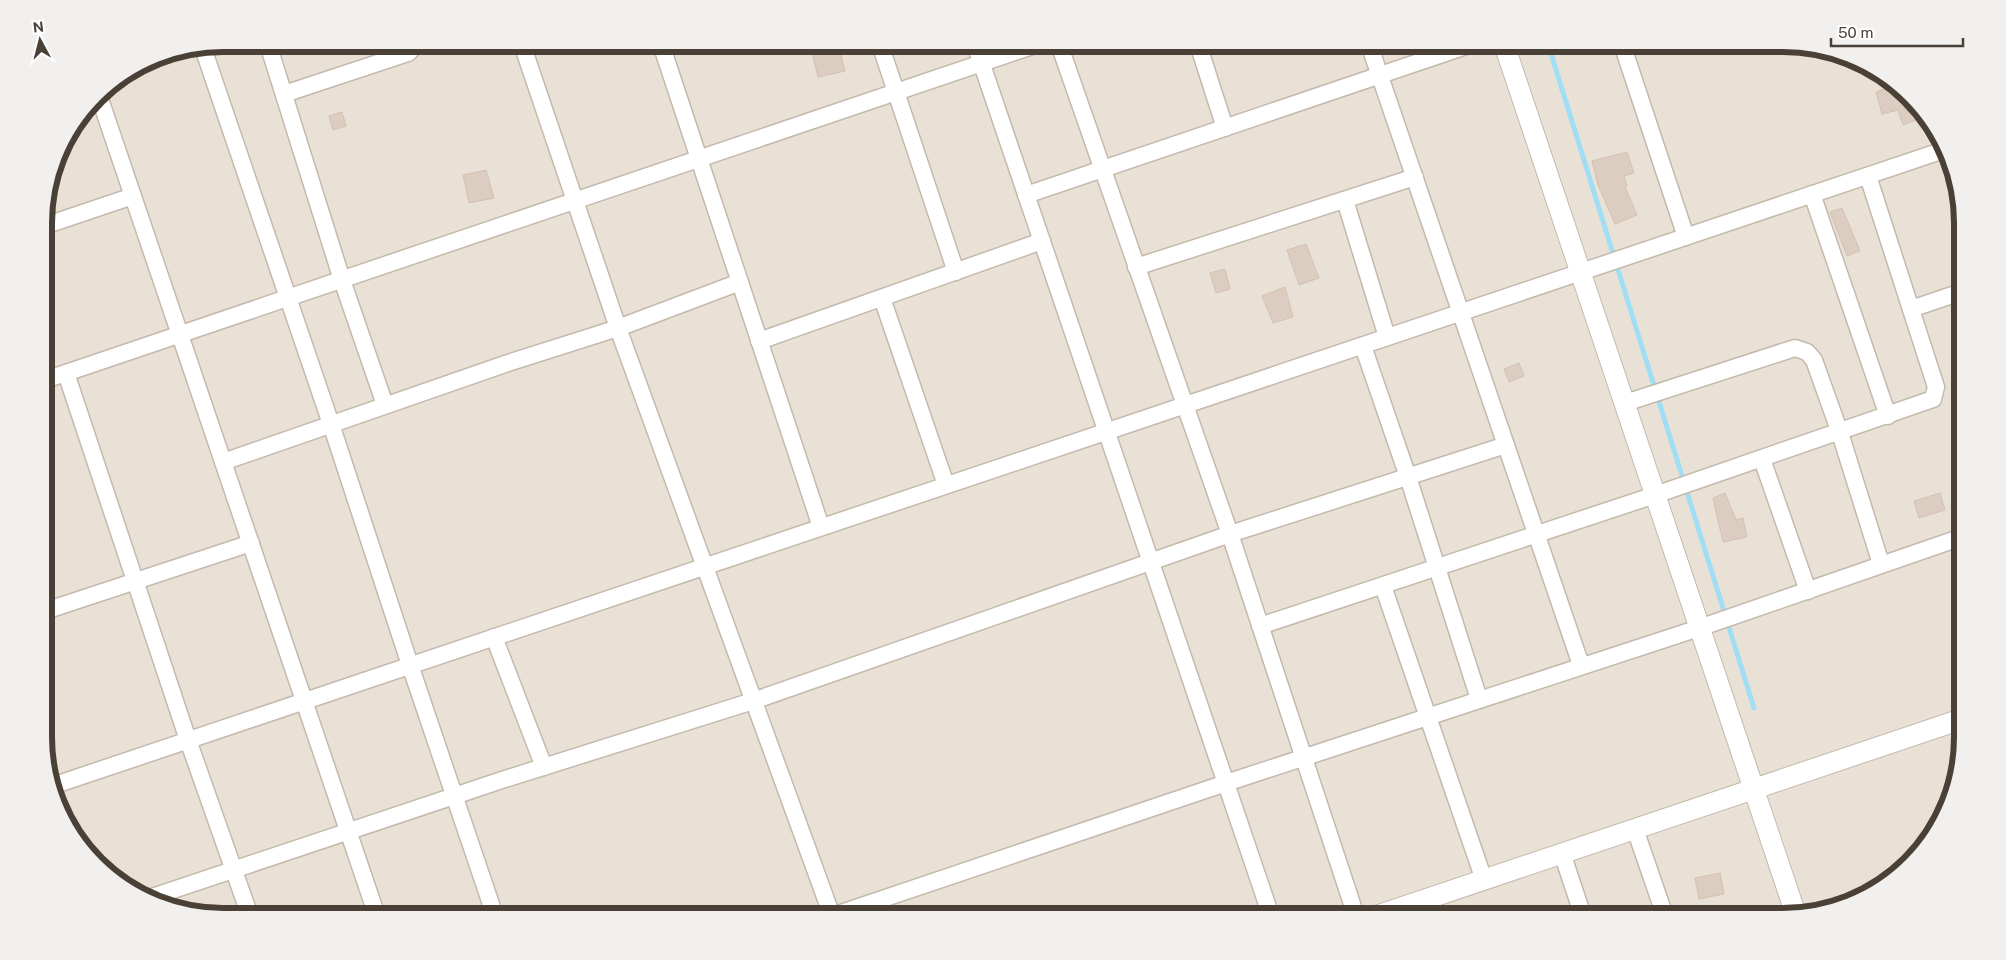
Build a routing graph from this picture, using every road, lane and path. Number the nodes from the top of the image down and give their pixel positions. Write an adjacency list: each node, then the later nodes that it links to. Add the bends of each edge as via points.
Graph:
1 (1014, 52): 15 (street)
2 (1062, 52): 23 (street)
3 (1201, 52): 20 (street)
4 (1372, 52): 16 (street)
5 (1448, 52): 16 (street)
6 (1507, 52): 36 (street)
7 (1625, 52): 32 (street)
8 (271, 53): 18 (street)
9 (408, 53): 18 (street)
10 (525, 53): 30 (street)
11 (664, 53): 22 (street)
12 (883, 53): 17 (street)
13 (978, 53): 15 (street)
14 (205, 54): 40 (street)
15 (982, 64): 17 (street); 27 (street)
16 (1380, 76): 20 (street); 25 (street)
17 (896, 92): 22 (street); 35 (street)
18 (284, 94): 37 (street)
19 (102, 104): 28 (street)
20 (1224, 128): 23 (street)
21 (1937, 152): 24 (street)
22 (699, 159): 30 (street); 38 (street)
23 (1102, 169): 27 (street); 34 (street)
24 (1868, 176): 26 (street); 42 (street)
25 (1415, 177): 29 (street); 43 (street)
26 (1812, 194): 32 (street); 54 (street)
27 (1026, 195): 33 (street)
28 (133, 196): 31 (street); 45 (street)
29 (1344, 200): 34 (street); 46 (street)
30 (576, 201): 37 (street); 44 (street)
31 (53, 223)
32 (1686, 237): 36 (street)
33 (1042, 241): 35 (street); 56 (street)
34 (1136, 267): 52 (street)
35 (956, 272): 41 (street)
36 (1581, 272): 43 (street); 51 (street)
37 (342, 280): 40 (street); 53 (street)
38 (740, 282): 44 (street); 47 (street)
39 (1954, 294): 42 (street)
40 (288, 298): 45 (street); 55 (street)
41 (882, 298): 47 (street); 62 (street)
42 (1911, 309): 54 (street, via 1936,393 1933,399)
43 (1461, 312): 46 (street); 58 (street)
44 (618, 328): 53 (street); 71 (street)
45 (180, 334): 49 (street); 60 (street)
46 (1387, 337): 48 (street)
47 (759, 341): 64 (street)
48 (1363, 346): 52 (street); 61 (street)
49 (66, 373): 50 (street); 73 (street)
50 (53, 377)
51 (1625, 403): 57 (street, via 1796,348 1814,360); 63 (street)
52 (1184, 404): 56 (street); 65 (street)
53 (385, 405): 55 (street)
54 (1888, 416): 57 (street)
55 (331, 424): 60 (street); 80 (street)
56 (1106, 431): 62 (street); 69 (street)
57 (1840, 433): 59 (street); 70 (street)
58 (1506, 445): 61 (street); 66 (street)
59 (1762, 459): 63 (street); 75 (street)
60 (223, 462): 68 (street)
61 (1408, 477): 65 (street); 72 (street)
62 (946, 485): 64 (street)
63 (1655, 495): 66 (street); 78 (street)
64 (821, 527): 71 (street)
65 (1230, 534): 69 (street); 77 (street)
66 (1537, 535): 72 (street); 81 (street)
67 (1954, 540): 70 (street)
68 (251, 543): 73 (street); 83 (street)
69 (1151, 562): 84 (street); 90 (street)
70 (1880, 564): 75 (street)
71 (705, 567): 79 (street); 84 (street)
72 (1436, 568): 74 (street); 82 (street)
73 (134, 582): 76 (street); 87 (street)
74 (1383, 586): 77 (street); 85 (street)
75 (1808, 590): 78 (street)
76 (52, 609)
77 (1260, 626): 88 (street)
78 (1699, 628): 81 (street); 92 (street)
79 (494, 637): 80 (street); 89 (street)
80 (410, 665): 83 (street); 93 (street)
81 (1581, 666): 82 (street)
82 (1480, 699): 85 (street)
83 (304, 701): 87 (street); 95 (street)
84 (753, 701): 89 (street); 109 (street)
85 (1426, 717): 88 (street); 98 (street)
86 (1954, 722): 92 (street)
87 (188, 740): 91 (street); 97 (street)
88 (1305, 758): 90 (street); 101 (street)
89 (544, 767): 93 (street)
90 (1226, 783): 100 (street); 110 (street)
91 (59, 784)
92 (1754, 789): 94 (street); 105 (street)
93 (455, 796): 95 (street); 108 (street)
94 (1635, 829): 96 (street); 104 (street)
95 (348, 831): 97 (street); 107 (street)
96 (1562, 853): 98 (street); 103 (street)
97 (234, 869): 99 (street); 106 (street)
98 (1484, 880): 102 (street)
99 (159, 894)
100 (1268, 907)
101 (1353, 907)
102 (1402, 907)
103 (1580, 907)
104 (1662, 907)
105 (1793, 907)
106 (247, 908)
107 (374, 908)
108 (491, 908)
109 (829, 908)
110 (857, 908)

